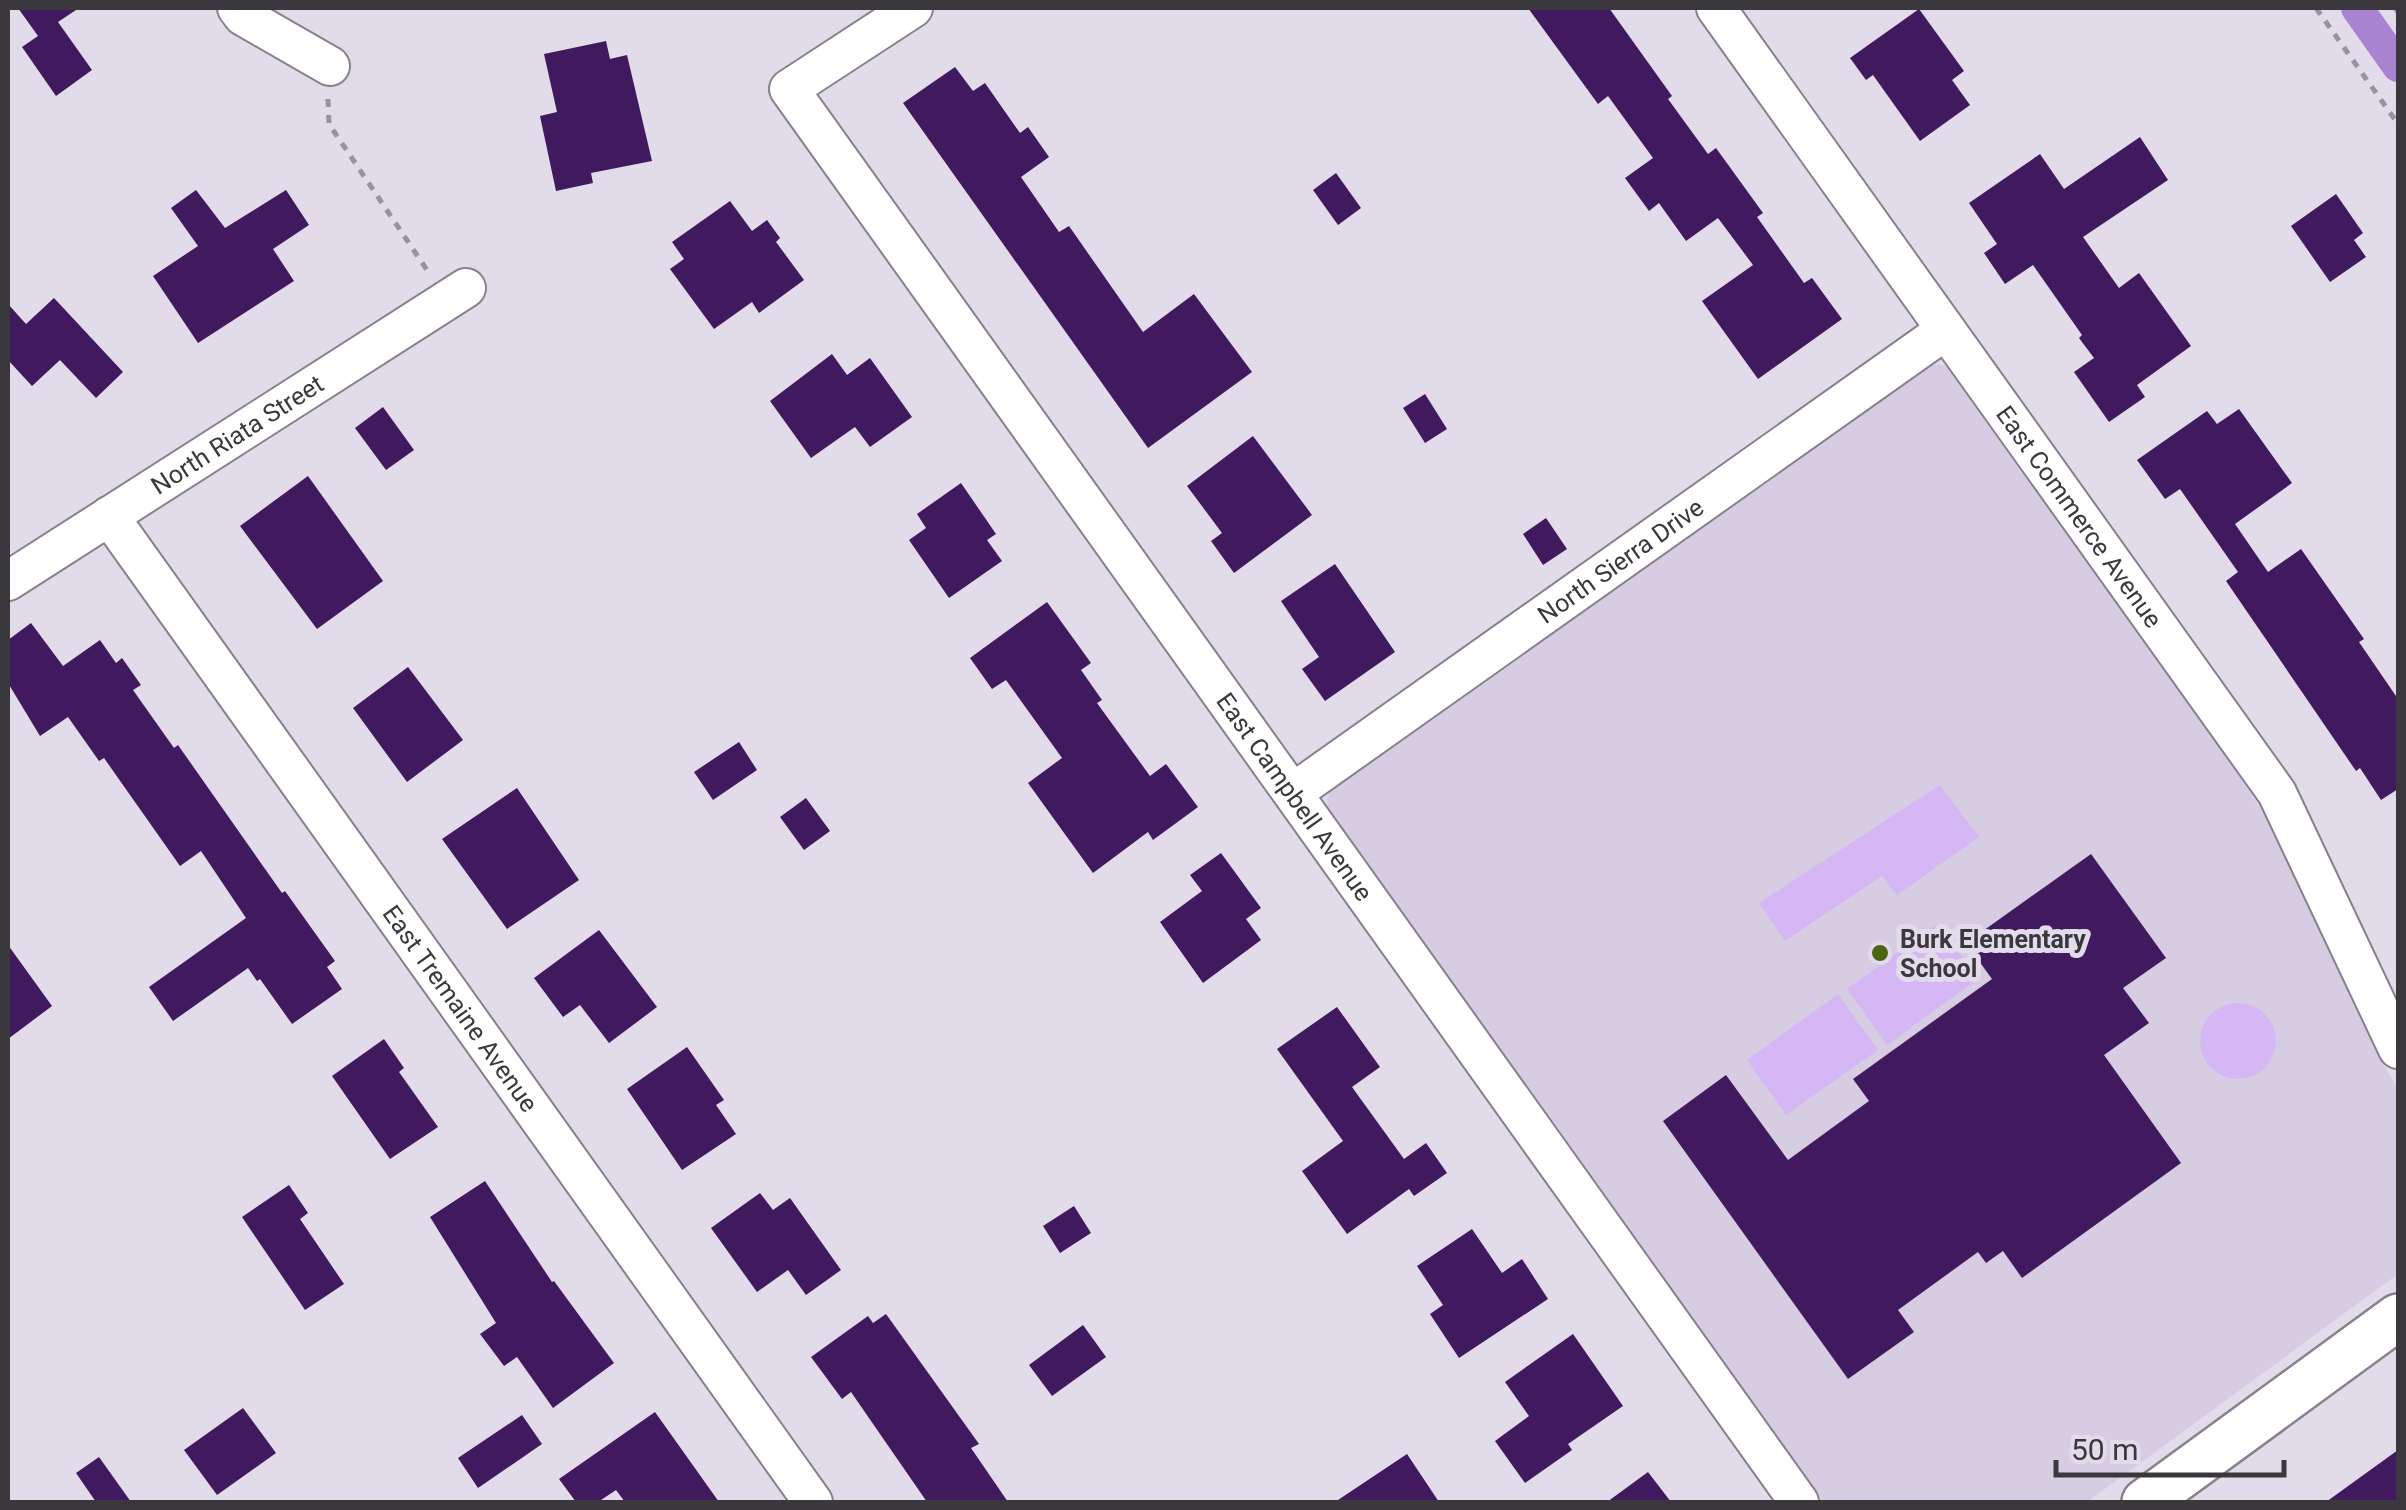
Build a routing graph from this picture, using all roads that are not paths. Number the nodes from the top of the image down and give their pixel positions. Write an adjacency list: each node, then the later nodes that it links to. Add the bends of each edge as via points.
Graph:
1 (237, 8): 4 (street)
2 (913, 8): 9 (street, East Campbell Avenue, via 789,90)
3 (1716, 8): 6 (street, East Commerce Avenue)
4 (330, 66)
5 (466, 288): 7 (street, North Riata Street)
6 (1946, 330): 9 (street, North Sierra Drive); 10 (street, East Commerce Avenue, via 2277,794)
7 (109, 516): 8 (street, North Riata Street); 12 (street, East Tremaine Avenue)
8 (8, 581)
9 (1294, 792): 13 (street, East Campbell Avenue)
10 (2398, 1049)
11 (2398, 1318): 14 (street)
12 (813, 1502)
13 (1799, 1502)
14 (2145, 1502)

